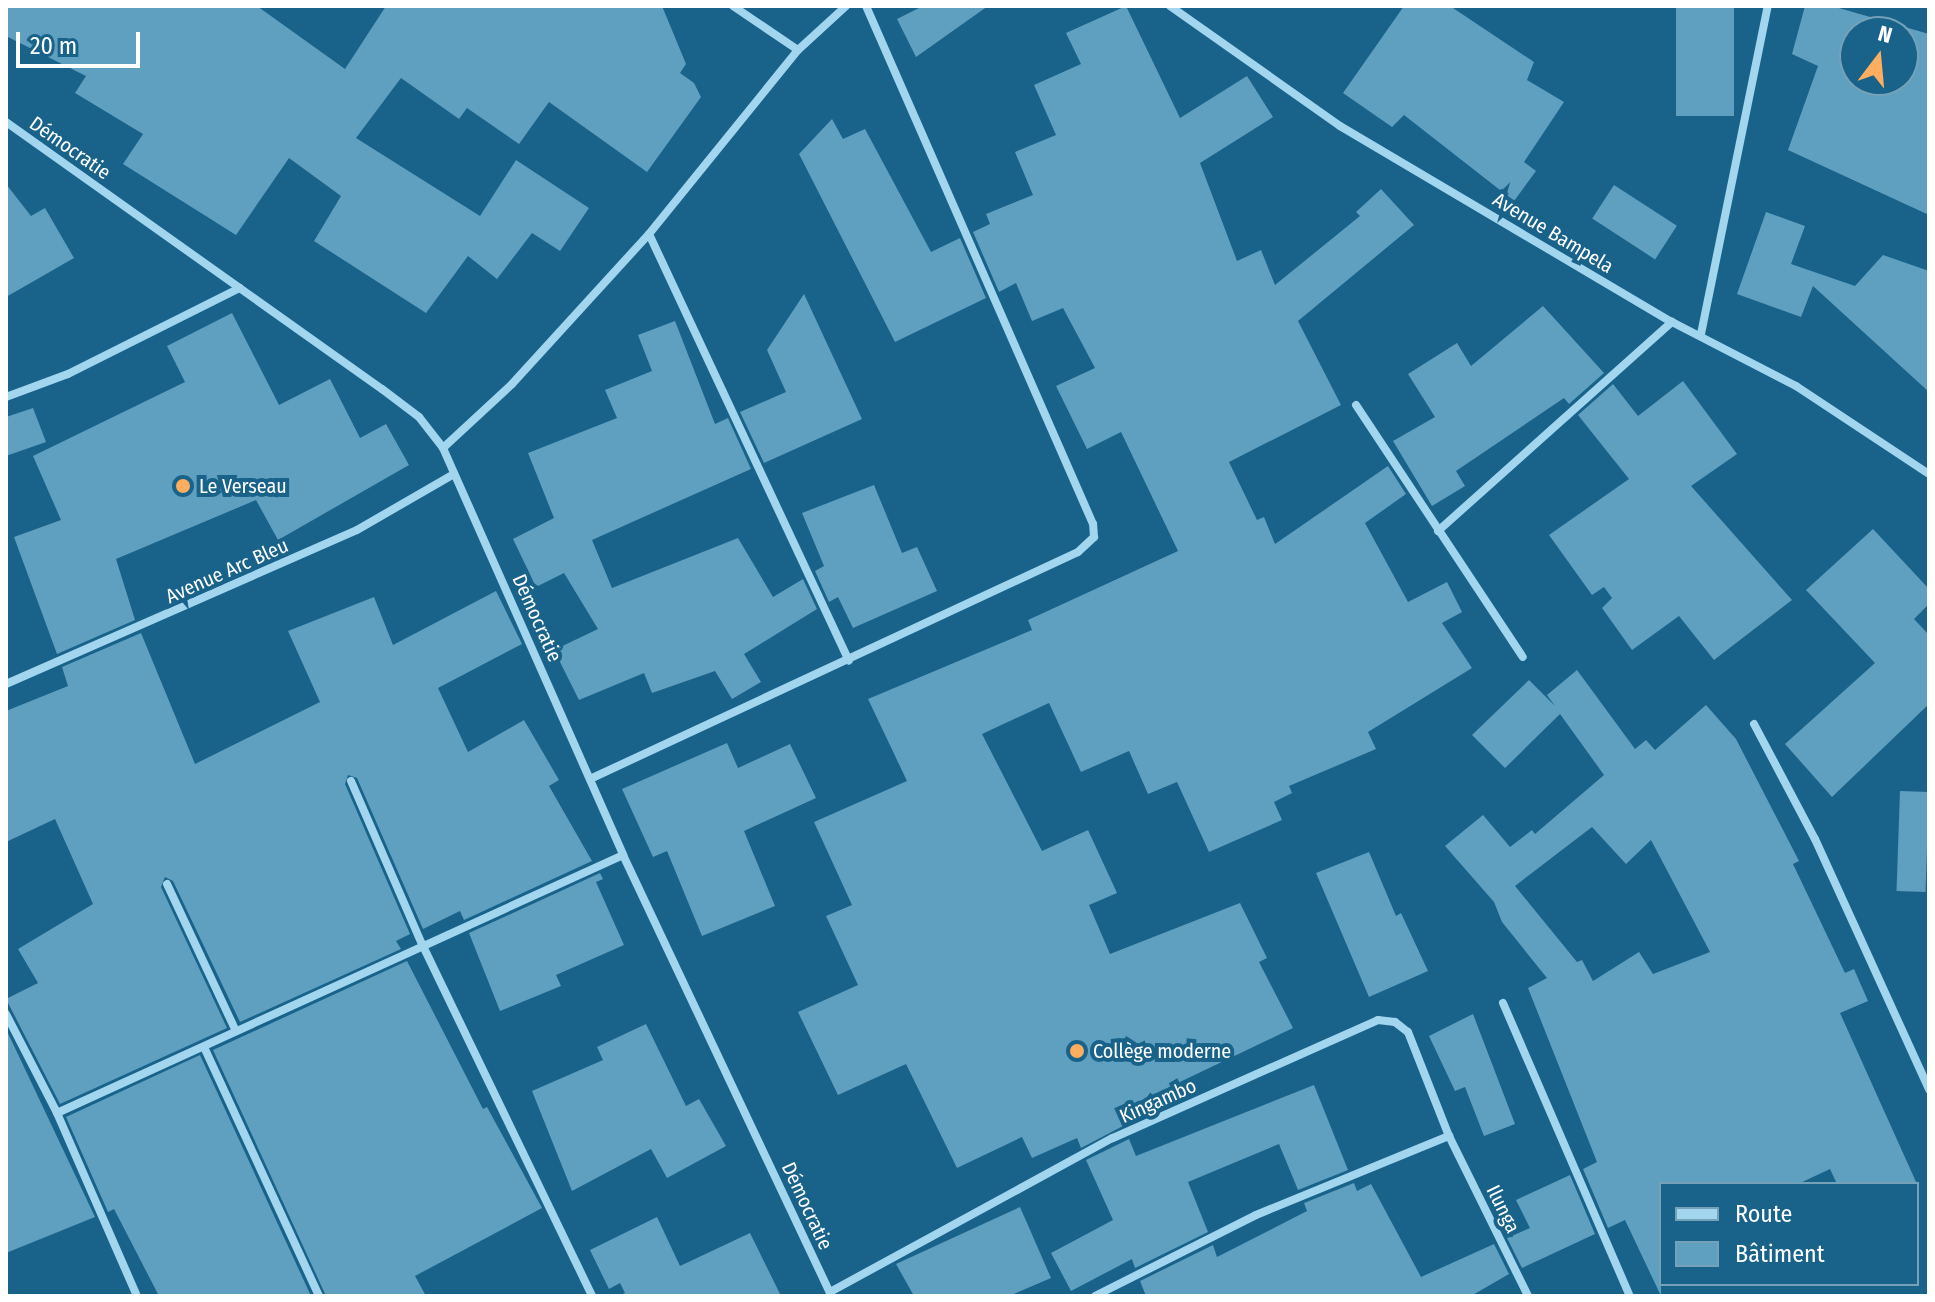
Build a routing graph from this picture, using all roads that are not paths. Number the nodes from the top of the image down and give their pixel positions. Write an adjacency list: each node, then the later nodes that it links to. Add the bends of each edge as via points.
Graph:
1 (733, 6): 6 (street)
2 (846, 6): 6 (street)
3 (866, 6): 19 (street, via 1093,524 1094,537 1078,552)
4 (1170, 6): 10 (street, Avenue Bampela, via 1340,126)
5 (1768, 6): 11 (street)
6 (798, 50): 8 (street)
7 (6, 122): 9 (street, Démocratie)
8 (649, 234): 14 (street, via 512,384); 19 (street)
9 (240, 288): 12 (street, via 68,374); 14 (street, Démocratie, via 419,417)
10 (1672, 322): 11 (street, Avenue Bampela); 17 (street)
11 (1701, 334): 16 (street, Avenue Bampela, via 1796,386)
12 (6, 397)
13 (1356, 405): 17 (street)
14 (443, 448): 15 (street, Démocratie)
15 (454, 474): 20 (street, Avenue Arc Bleu, via 357,530); 22 (street, Démocratie)
16 (1929, 474)
17 (1438, 531): 18 (street)
18 (1523, 657)
19 (849, 660): 22 (street)
20 (6, 684)
21 (1754, 724): 31 (street, via 1815,839)
22 (590, 779): 24 (street, Démocratie)
23 (351, 781): 26 (street)
24 (623, 855): 26 (street); 34 (street, Démocratie)
25 (167, 884): 29 (street)
26 (422, 944): 29 (street); 37 (street)
27 (1503, 1003): 40 (street)
28 (6, 1014): 32 (street)
29 (235, 1029): 30 (street)
30 (204, 1047): 32 (street); 36 (street)
31 (1929, 1089)
32 (57, 1113): 35 (street)
33 (1449, 1136): 34 (street, Kingambo, via 1408,1032 1395,1022 1378,1020 1113,1138); 38 (street, via 1256,1215); 39 (street, Ilunga)
34 (830, 1294)
35 (137, 1296)
36 (319, 1296)
37 (592, 1296)
38 (1095, 1296)
39 (1528, 1296)
40 (1630, 1296)

